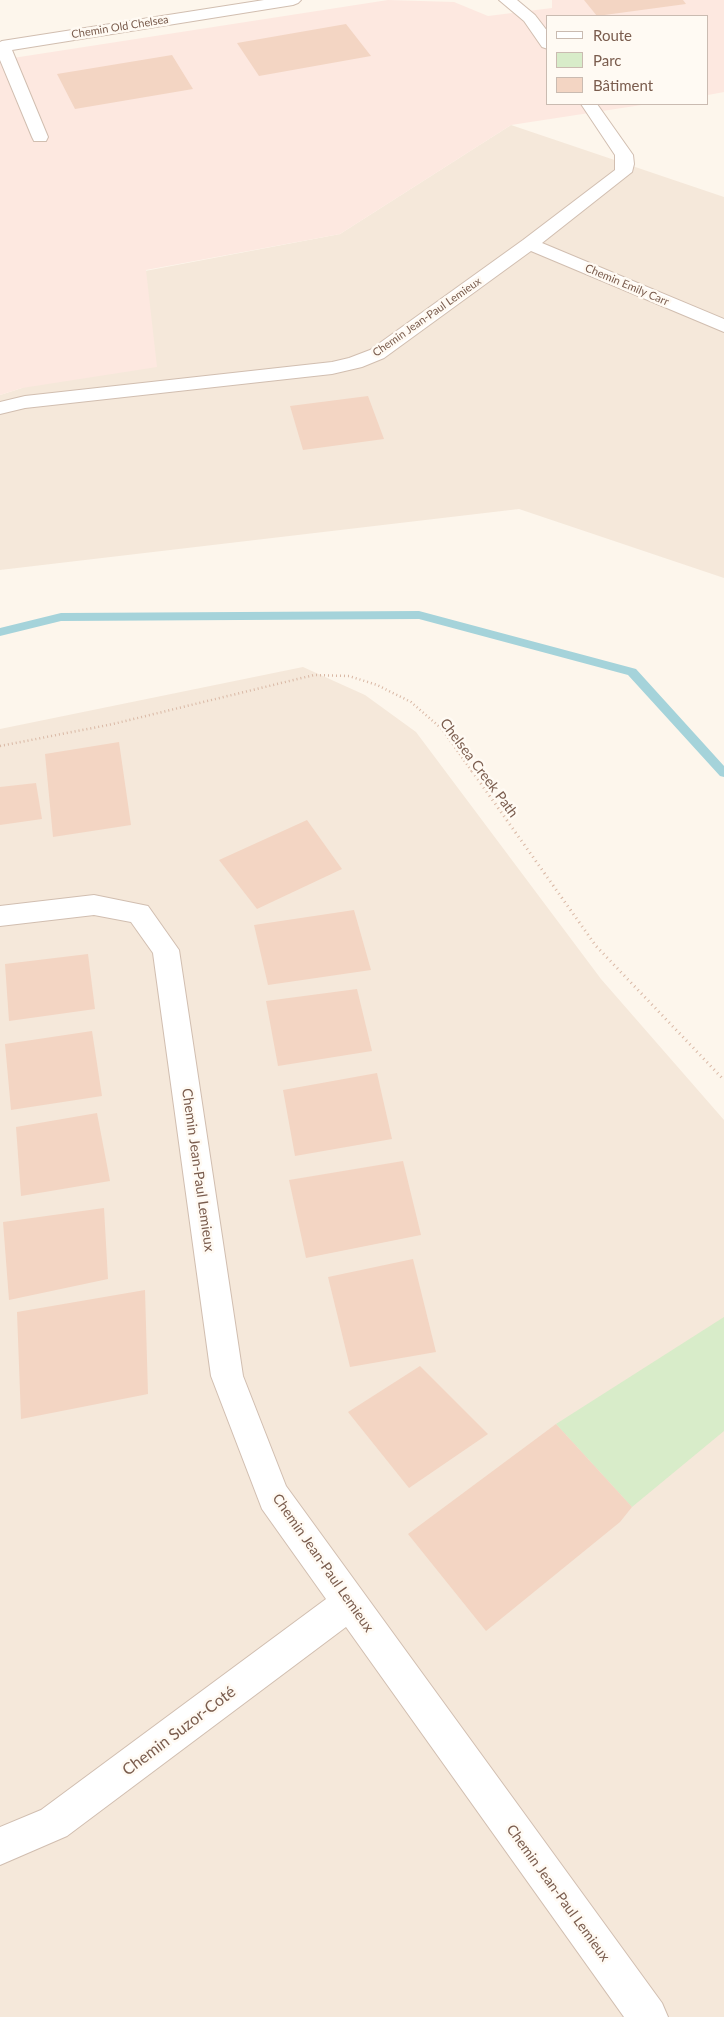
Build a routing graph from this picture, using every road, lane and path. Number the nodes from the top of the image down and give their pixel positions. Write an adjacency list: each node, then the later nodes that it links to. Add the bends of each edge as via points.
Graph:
1 (293, 0): 4 (street, Chemin Old Chelsea)
2 (507, 0): 5 (street)
3 (525, 0): 5 (street)
4 (237, 4): 7 (street, Chemin Old Chelsea)
5 (530, 18): 6 (street)
6 (546, 41)
7 (1, 42): 9 (street)
8 (590, 105): 10 (street, Chemin Jean-Paul Lemieux, via 624,155 623,172)
9 (40, 137)
10 (529, 244): 11 (street, Chemin Emily Carr); 12 (street, Chemin Jean-Paul Lemieux, via 377,354 355,364 25,402)
11 (724, 326)
12 (0, 408)
13 (0, 746): 15 (path, Chelsea Creek Path, via 113,724 314,675 349,676 377,685 411,702 442,729 596,946)
14 (0, 916): 16 (street, Chemin Jean-Paul Lemieux, via 94,905 139,913 166,950 227,1376 274,1498)
15 (724, 1080)
16 (350, 1603): 17 (street, Chemin Suzor-Coté, via 54,1823); 18 (street, Chemin Jean-Paul Lemieux)
17 (0, 1846)
18 (648, 2017)

